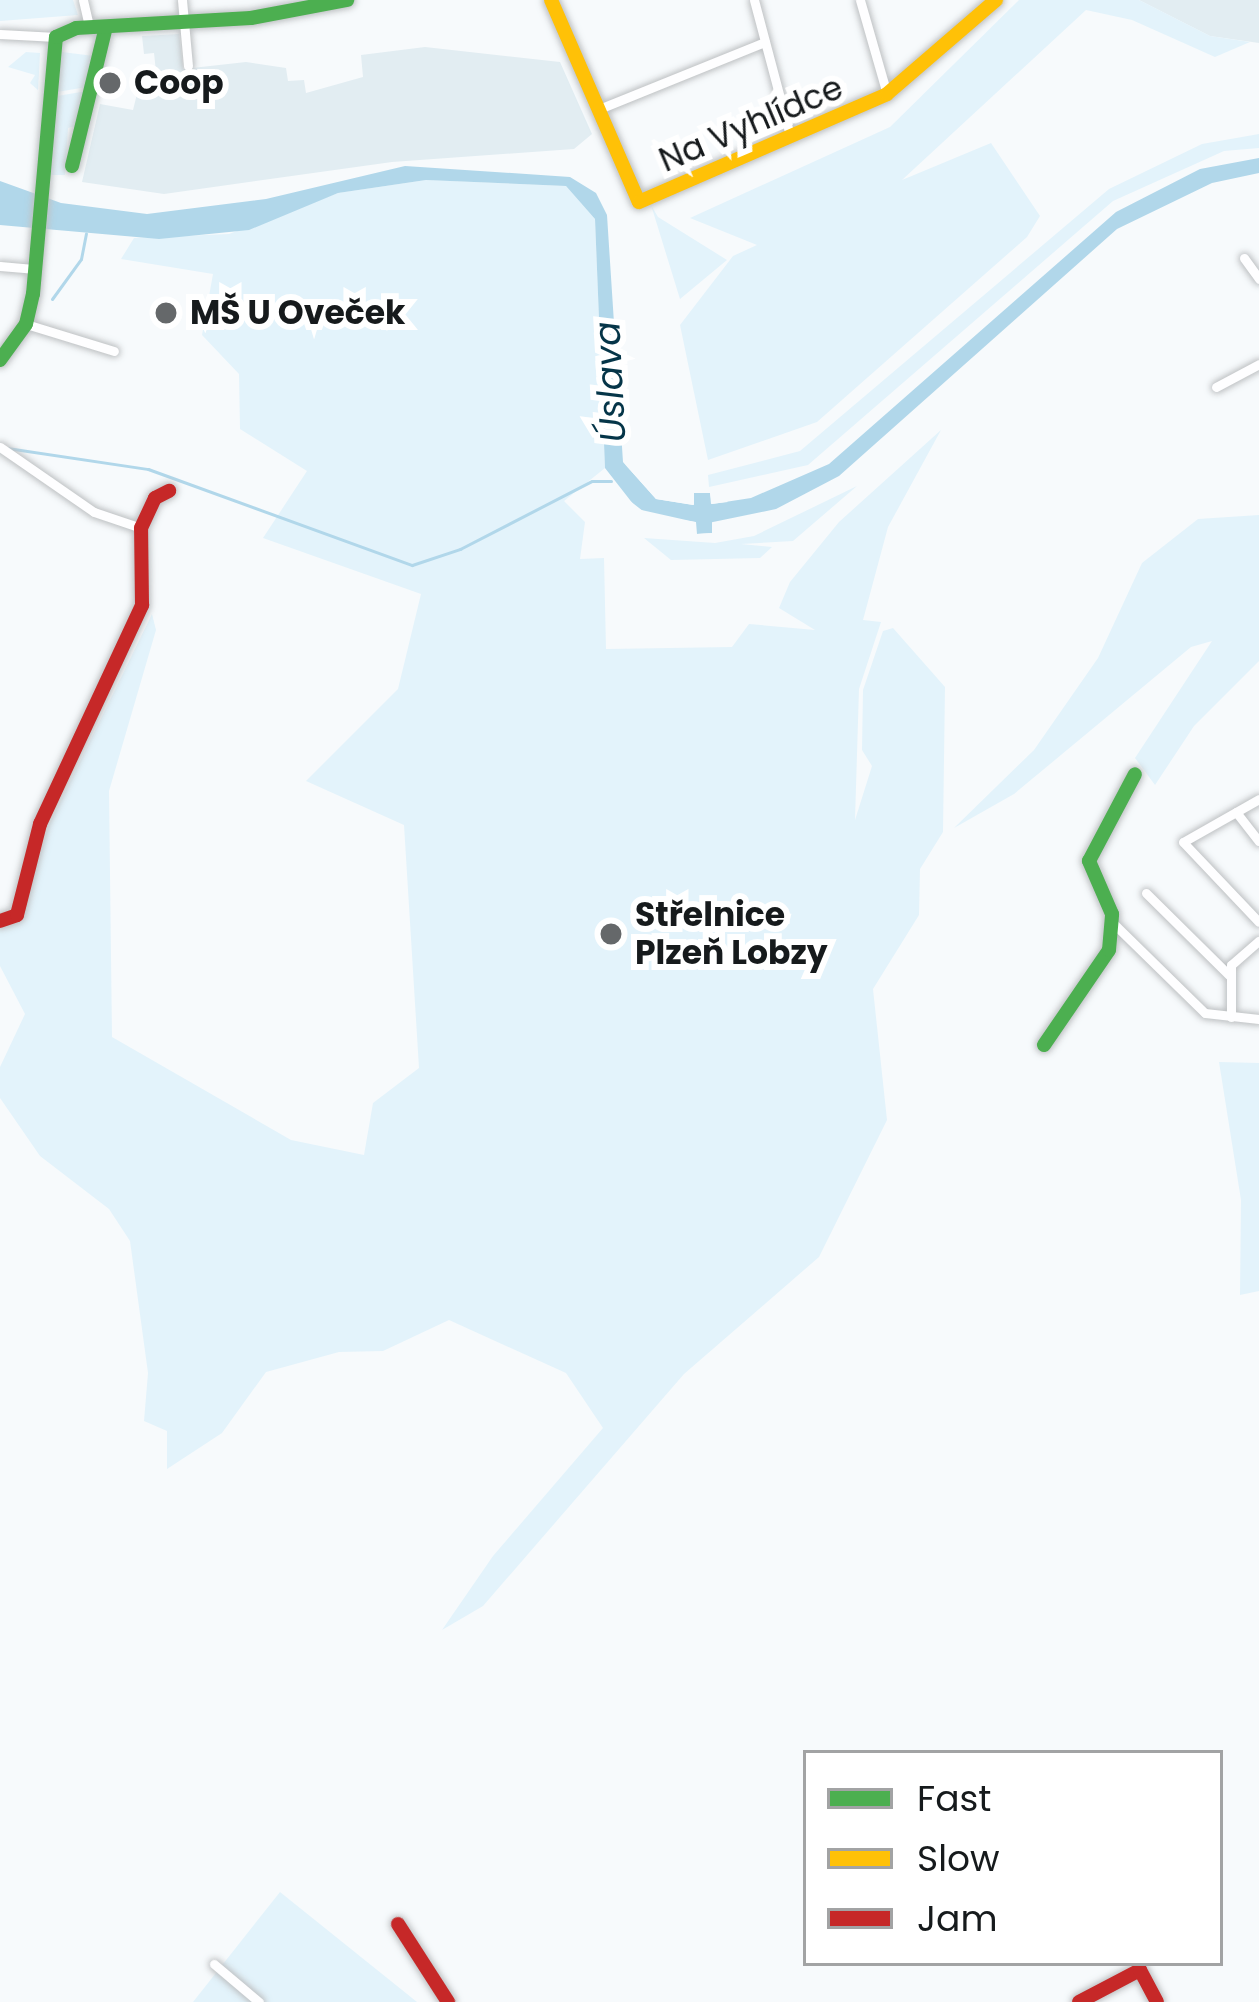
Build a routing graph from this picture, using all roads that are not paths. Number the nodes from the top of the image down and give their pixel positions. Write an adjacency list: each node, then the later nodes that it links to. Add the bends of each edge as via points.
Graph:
1 (83, 0): 9 (street)
2 (182, 0): 8 (street)
3 (346, 0): 8 (street)
4 (551, 0): 16 (street, Na Vyhlídce)
5 (754, 0): 13 (street)
6 (860, 0): 15 (street)
7 (996, 0): 15 (street, Na Vyhlídce)
8 (184, 22): 10 (street); 14 (street)
9 (89, 27): 10 (street); 12 (street)
10 (106, 27): 18 (street)
11 (0, 34): 12 (street)
12 (56, 37): 21 (street)
13 (765, 41): 16 (street); 17 (street)
14 (188, 66)
15 (887, 94): 17 (street, Na Vyhlídce)
16 (599, 110): 17 (street, Na Vyhlídce, via 639,202)
17 (790, 135)
18 (72, 166)
19 (1244, 258): 22 (street)
20 (0, 266): 21 (street)
21 (36, 267): 23 (street)
22 (1259, 279)
23 (26, 323): 24 (street); 25 (street)
24 (114, 351)
25 (0, 360)
26 (1259, 364): 27 (street)
27 (1216, 387)
28 (0, 447): 30 (street, via 94,512)
29 (169, 491): 30 (street, via 155,498)
30 (141, 528): 36 (street, via 142,605 40,824 17,915)
31 (1135, 774): 38 (street, via 1089,861)
32 (1259, 799): 33 (street)
33 (1236, 812): 34 (street); 37 (street, via 1183,842)
34 (1259, 841)
35 (1145, 893): 40 (street)
36 (0, 921)
37 (1259, 922)
38 (1114, 924): 41 (street, via 1205,1013); 43 (street, via 1103,960)
39 (1259, 941): 40 (street, via 1236,956)
40 (1228, 975): 41 (street)
41 (1231, 1017): 42 (street)
42 (1259, 1018)
43 (1044, 1045)
44 (398, 1924): 47 (street)
45 (214, 1964): 46 (street)
46 (259, 2002)
47 (448, 2002)
48 (1079, 2002): 49 (street, via 1140,1970)
49 (1157, 2002)

